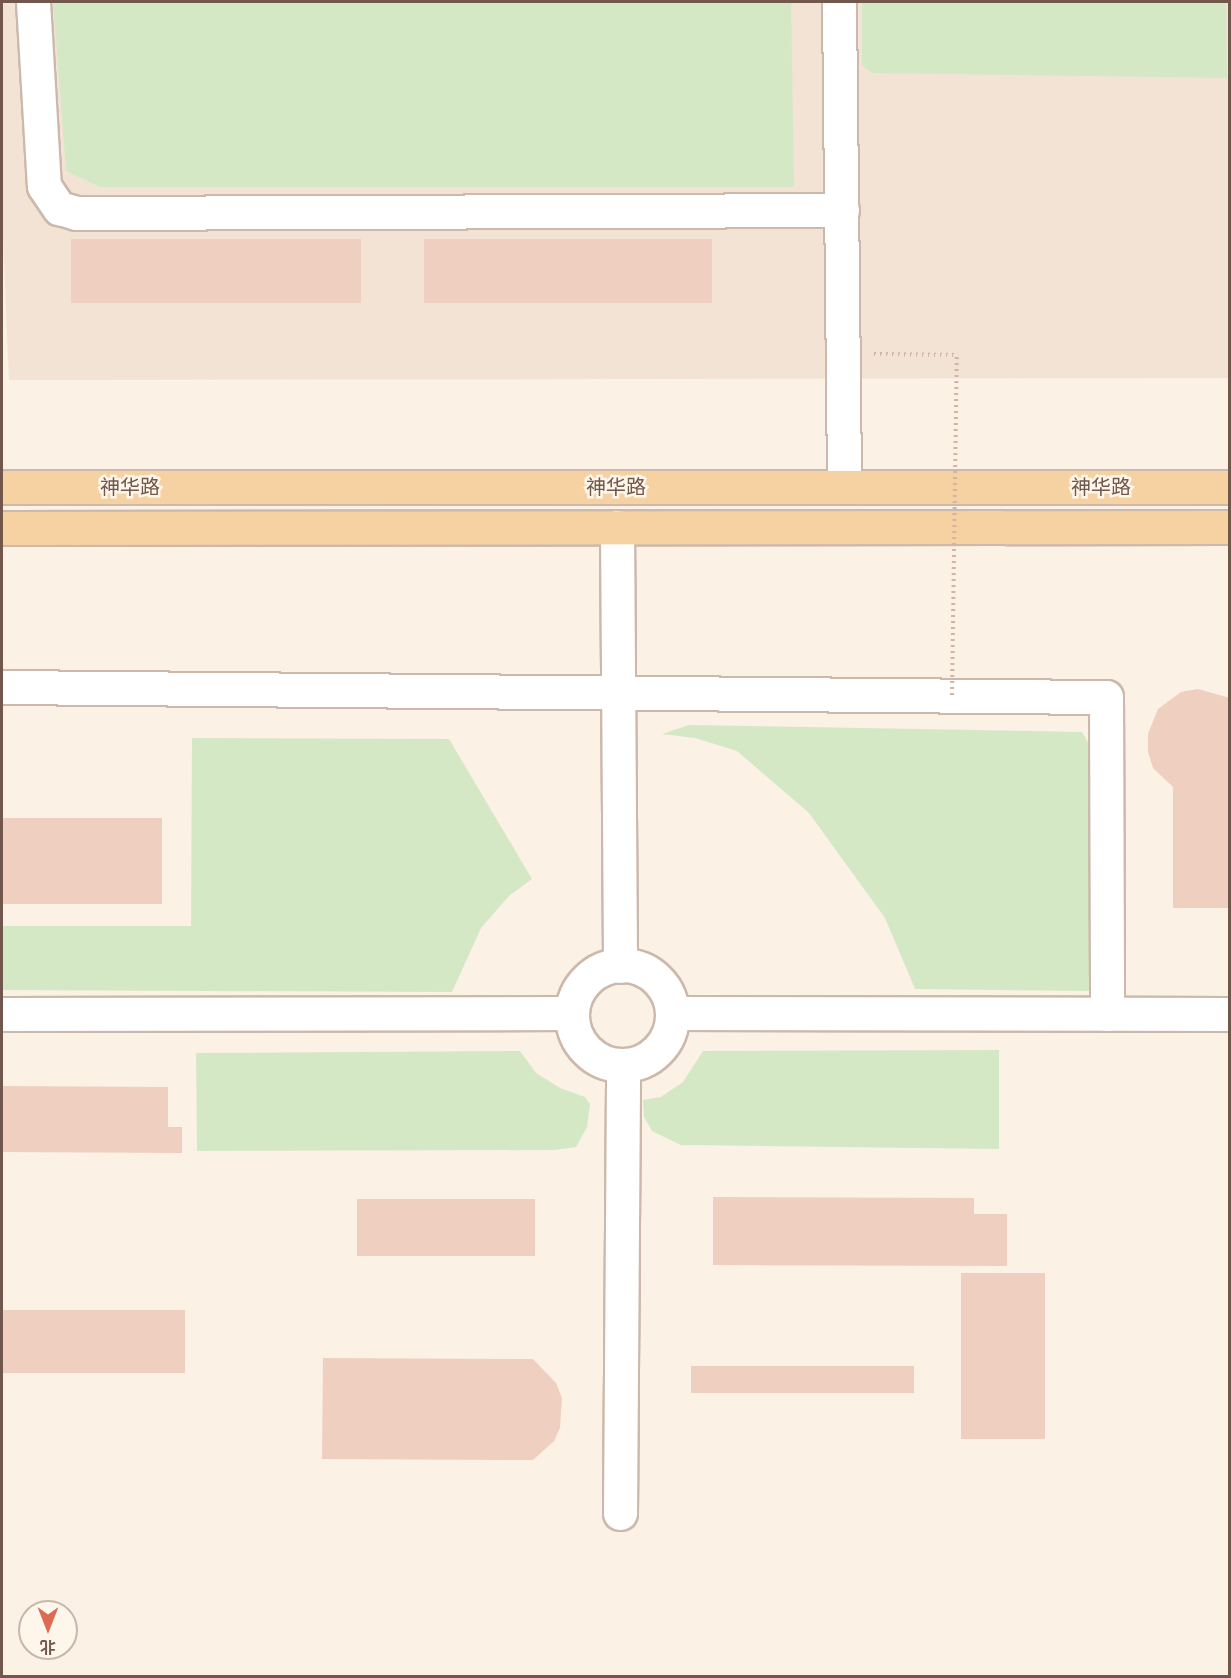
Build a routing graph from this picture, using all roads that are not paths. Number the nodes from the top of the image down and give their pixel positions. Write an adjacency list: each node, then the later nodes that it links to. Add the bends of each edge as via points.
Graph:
1 (33, 2): 3 (lane, via 44,186 59,208 76,213)
2 (839, 2): 3 (lane)
3 (842, 210): 5 (lane)
4 (2, 487): 5 (main road, 神华路)
5 (844, 487): 6 (main road, 神华路)
6 (1230, 487)
7 (617, 527): 8 (main road, 神华路); 9 (main road, 神华路); 11 (lane)
8 (1230, 527)
9 (2, 528)
10 (2, 687): 11 (lane)
11 (617, 692): 12 (lane); 16 (lane, via 1106,697)
12 (620, 966): 13 (lane, via 597,971 584,982); 14 (lane, via 646,971 660,982)
13 (572, 1013): 15 (lane); 18 (lane, via 581,1044 592,1056)
14 (672, 1013): 16 (lane); 18 (lane, via 667,1036 653,1054)
15 (2, 1014)
16 (1107, 1014): 17 (lane)
17 (1230, 1014)
18 (623, 1065): 19 (lane)
19 (620, 1513)

